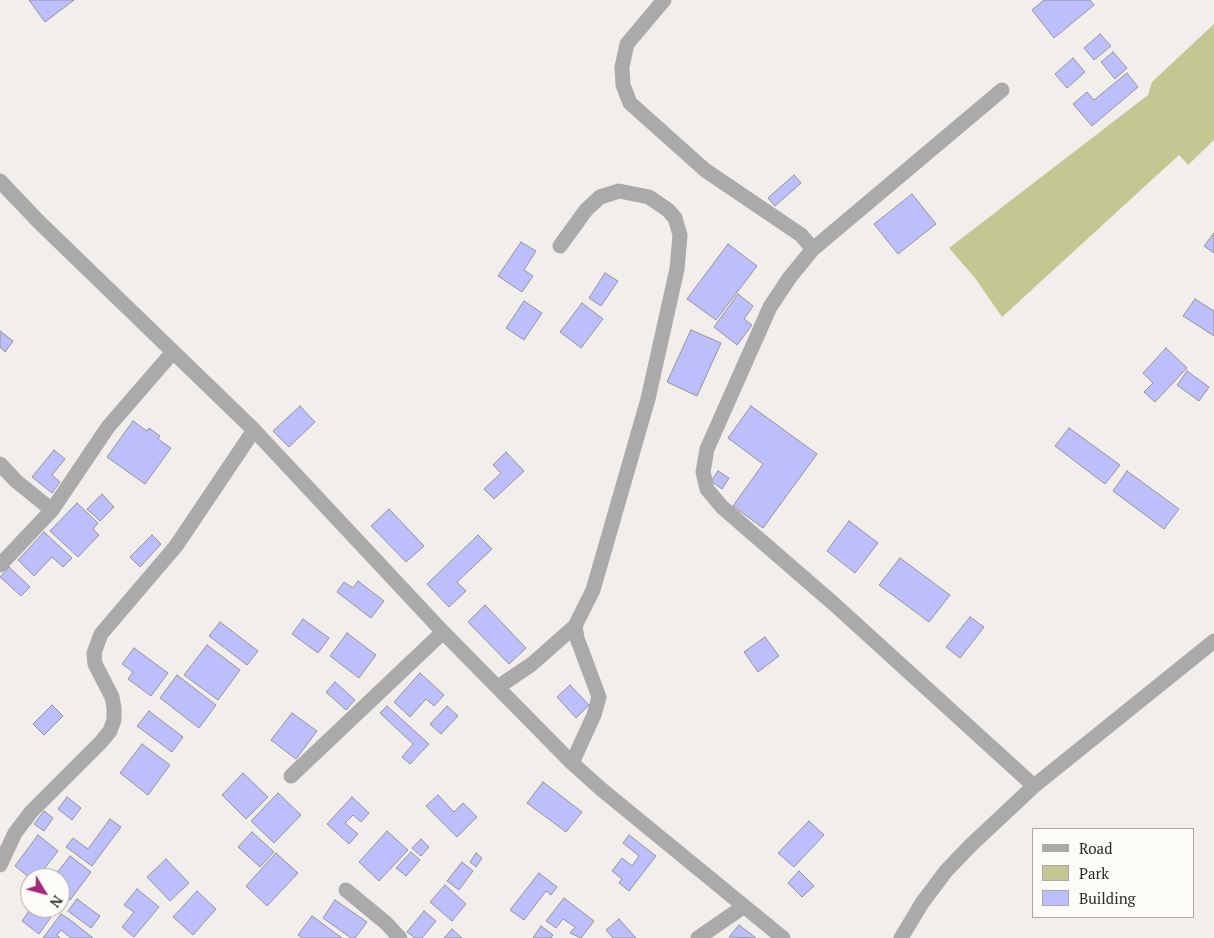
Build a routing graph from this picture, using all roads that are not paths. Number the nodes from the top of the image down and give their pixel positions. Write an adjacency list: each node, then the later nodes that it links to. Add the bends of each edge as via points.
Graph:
1 (664, 0): 5 (street, via 627,44 622,66 623,85 630,103 705,170 801,235)
2 (1002, 90): 5 (street)
3 (0, 181): 6 (street)
4 (560, 246): 11 (street, via 586,210 600,197 618,191 649,197 668,210 675,218 680,235 677,269 648,399 593,590)
5 (813, 250): 17 (street, via 790,276 770,307 707,449 703,472 707,489 722,507)
6 (173, 352): 7 (street); 9 (street, via 108,427)
7 (254, 430): 12 (street); 18 (street, via 176,546 101,634 94,653 95,664 112,697 114,720 110,731 31,812 15,833)
8 (0, 464): 9 (street)
9 (52, 510): 10 (street)
10 (0, 565)
11 (575, 626): 14 (street, via 532,664); 15 (street, via 599,697)
12 (443, 632): 14 (street); 16 (street)
13 (1214, 641): 17 (street)
14 (498, 687): 15 (street)
15 (572, 763): 20 (street)
16 (292, 776)
17 (1034, 786): 24 (street, via 946,871)
18 (0, 865)
19 (346, 890): 21 (street)
20 (743, 907): 22 (street); 23 (street)
21 (400, 938)
22 (698, 938)
23 (783, 938)
24 (901, 938)

